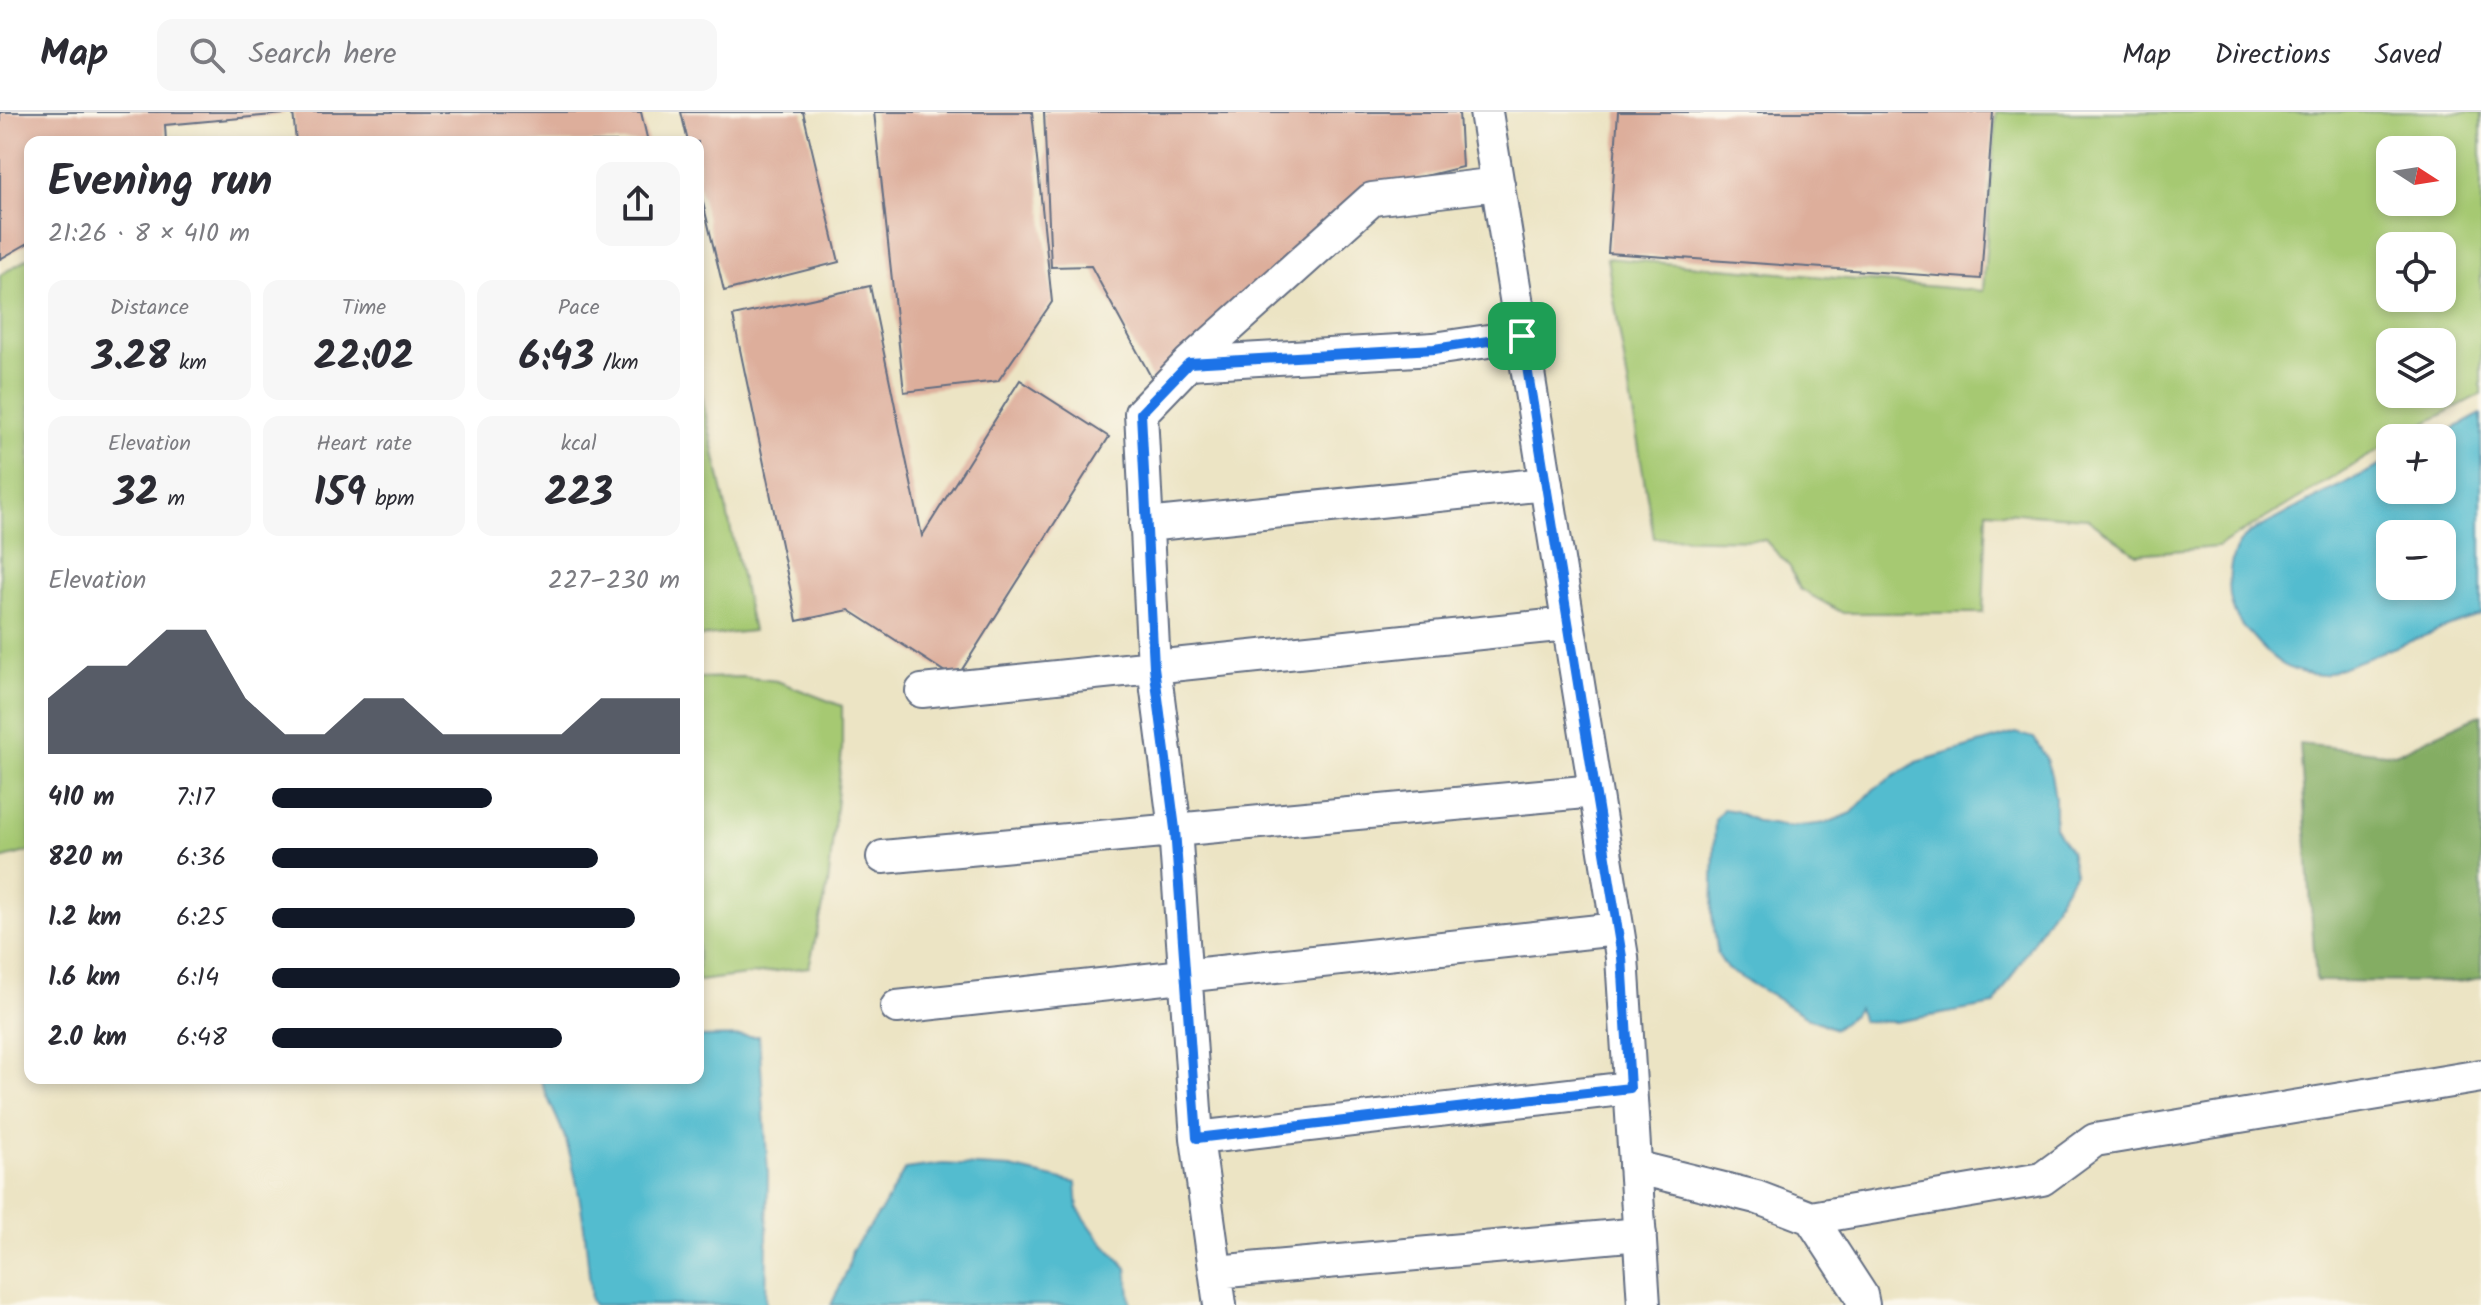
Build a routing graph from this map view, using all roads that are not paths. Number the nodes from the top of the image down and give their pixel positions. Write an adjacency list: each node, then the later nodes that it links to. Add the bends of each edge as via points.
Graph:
1 (1486, 112): 2 (street)
2 (1498, 184): 3 (street); 4 (street, via 1372,199)
3 (1522, 336): 4 (street, via 1434,349); 5 (street)
4 (1189, 363): 6 (street, via 1141,413)
5 (1546, 484): 6 (street); 7 (street)
6 (1146, 525): 8 (street)
7 (1568, 624): 8 (street); 10 (street)
8 (1154, 667): 9 (street); 11 (street)
9 (922, 691)
10 (1595, 791): 11 (street); 13 (street)
11 (1175, 829): 12 (street); 14 (street)
12 (883, 857)
13 (1617, 929): 14 (street); 17 (street)
14 (1187, 975): 15 (street); 18 (street)
15 (897, 1007)
16 (2481, 1076): 20 (street, via 2095,1140 2042,1179)
17 (1630, 1088): 18 (street); 19 (street)
18 (1197, 1138): 22 (street)
19 (1635, 1167): 20 (street, via 1756,1197); 21 (street)
20 (1811, 1218): 25 (street)
21 (1640, 1234): 22 (street); 24 (street)
22 (1216, 1272): 23 (street)
23 (1220, 1305)
24 (1644, 1305)
25 (1863, 1305)

